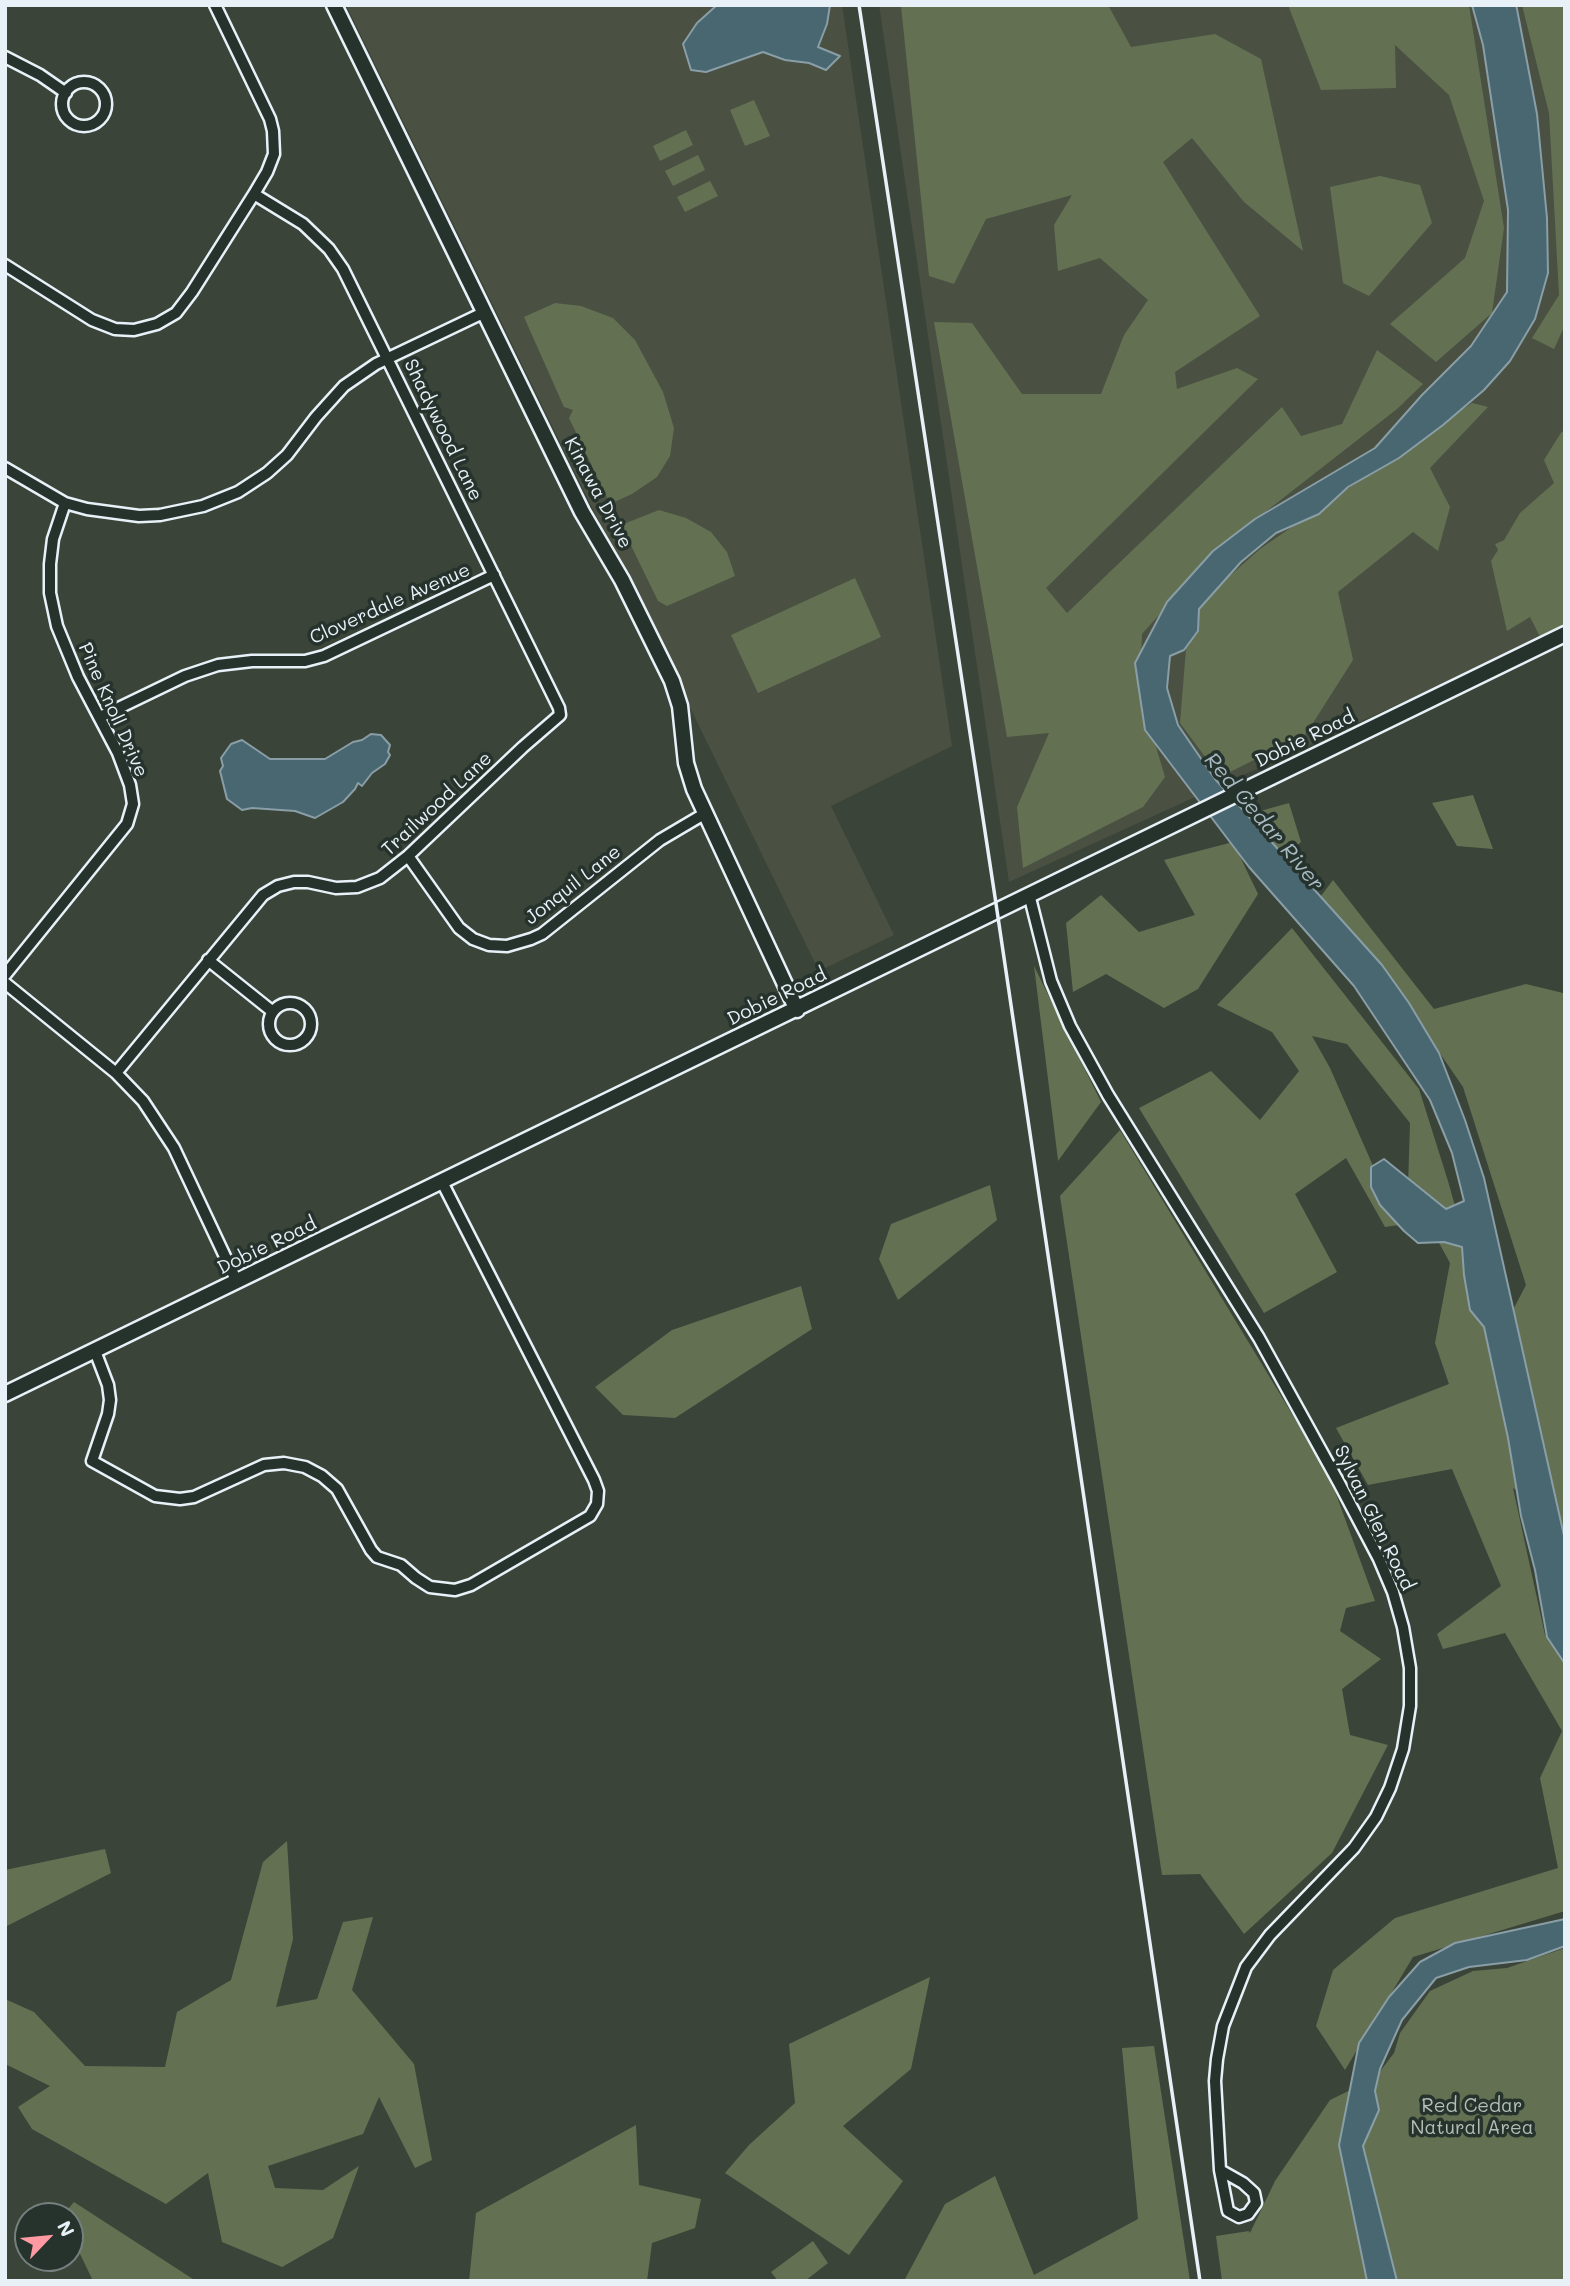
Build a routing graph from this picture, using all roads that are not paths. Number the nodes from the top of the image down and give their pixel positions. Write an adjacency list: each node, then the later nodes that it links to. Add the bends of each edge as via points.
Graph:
1 (215, 5): 5 (street, via 273,131 274,154)
2 (334, 5): 7 (street, Kinawa Drive)
3 (5, 57): 4 (street)
4 (66, 93): 4 (street, via 63,109 73,123 89,126 103,116 106,100 96,86 79,83)
5 (254, 194): 6 (street, via 192,292 176,313 157,324 115,329 92,320); 8 (street, Shadywood Lane, via 303,224 329,249)
6 (5, 265)
7 (485, 312): 8 (street); 15 (street, Kinawa Drive, via 582,512 618,572 672,681 680,705 686,763)
8 (388, 358): 10 (street, via 344,386 267,473 222,500 183,512 139,516); 11 (street, Shadywood Lane)
9 (5, 468): 10 (street)
10 (65, 503): 14 (street, Pine Knoll Drive, via 53,538 50,593 57,626)
11 (494, 575): 13 (street, Shadywood Lane); 14 (street, Cloverdale Avenue, via 324,656 218,665)
12 (1565, 634): 17 (street, Dobie Road)
13 (560, 715): 16 (street, Trailwood Lane)
14 (100, 717): 19 (street, Pine Knoll Drive, via 130,785 133,804 127,824)
15 (704, 814): 16 (street, Jonquil Lane, via 660,840 542,934 507,946 473,939 459,928); 21 (street, Kinawa Drive)
16 (408, 856): 18 (street, Trailwood Lane, via 380,878 356,887 308,882 278,886 263,895)
17 (1029, 894): 21 (street, Dobie Road); 28 (street, Sylvan Glen Road, via 1051,981 1070,1026 1259,1338 1379,1559 1404,1627 1410,1706 1391,1788 1354,1848 1270,1935 1246,1967 1223,2026 1215,2107)
18 (208, 960): 22 (street); 23 (street, Trailwood Lane)
19 (5, 975)
20 (5, 983): 23 (street)
21 (797, 1010): 24 (street, Dobie Road)
22 (273, 1012): 22 (street, via 269,1025 274,1038 293,1046 305,1040 311,1020 304,1008 291,1003)
23 (116, 1073): 25 (street, via 143,1101 174,1148)
24 (442, 1182): 25 (street, Dobie Road); 26 (street, via 598,1491 590,1516 471,1585 455,1590 430,1587 401,1565 377,1557 337,1489 304,1467 264,1465 180,1499 155,1496 92,1461 110,1400)
25 (237, 1282): 26 (street, Dobie Road)
26 (96, 1351): 27 (street, Dobie Road)
27 (5, 1394)
28 (1220, 2170): 28 (street, Sylvan Glen Road, via 1228,2211 1239,2217 1248,2214 1256,2203 1254,2193)

